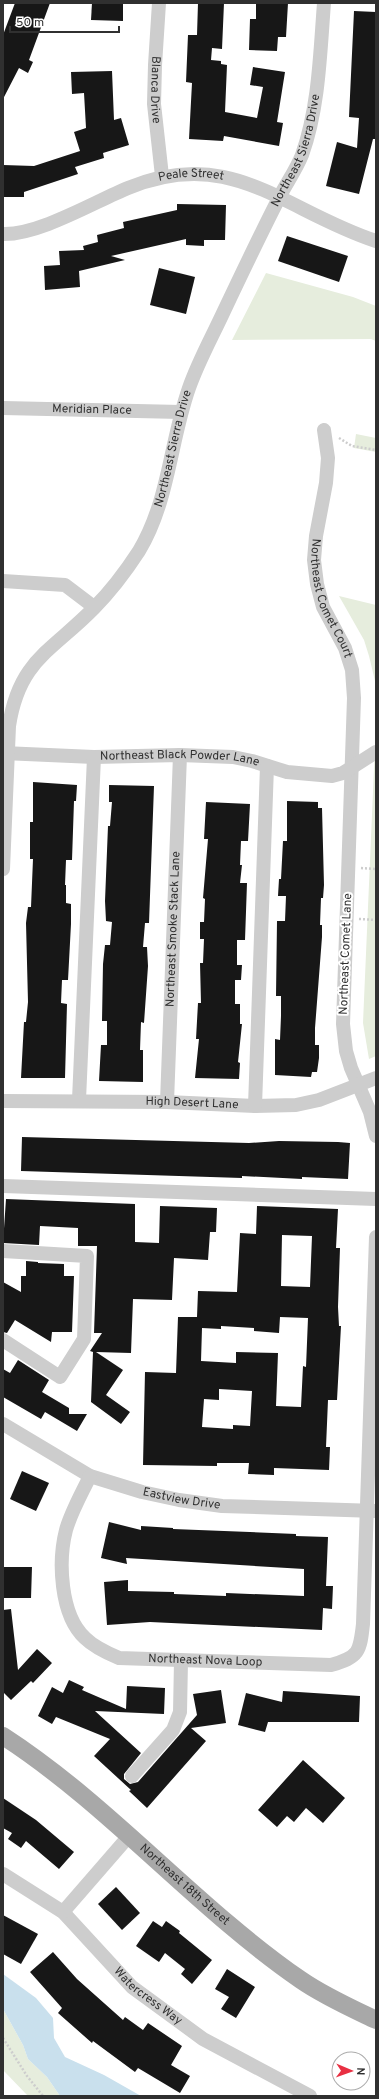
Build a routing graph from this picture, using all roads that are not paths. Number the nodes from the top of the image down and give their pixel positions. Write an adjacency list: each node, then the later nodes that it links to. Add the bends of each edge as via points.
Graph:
1 (159, 3): 3 (street, Blanca Drive, via 154,104)
2 (324, 3): 4 (street, Northeast Sierra Drive, via 317,89 311,125 301,157)
3 (162, 176): 4 (street, Peale Street, via 218,175 247,182); 5 (street, Peale Street, via 41,225)
4 (279, 197): 6 (street, Peale Street); 8 (street, Northeast Sierra Drive, via 198,364)
5 (3, 234)
6 (376, 241)
7 (3, 408): 8 (street, Meridian Place)
8 (181, 412): 11 (street, Northeast Sierra Drive, via 166,482 140,549 118,581)
9 (324, 430): 17 (street, Northeast Comet Court, via 328,458 314,560 323,607 345,648 352,670)
10 (3, 581): 11 (street, via 65,585)
11 (94, 607): 13 (street, Northeast Sierra Drive, via 40,655 23,677 12,703)
12 (376, 752): 17 (street, Northeast Black Powder Lane)
13 (5, 753): 15 (street, Northeast Black Powder Lane); 18 (street, Northeast Sierra Drive)
14 (180, 755): 15 (street, Northeast Black Powder Lane); 16 (street, Northeast Black Powder Lane, via 233,757); 23 (street, Northeast Smoke Stack Lane)
15 (94, 757): 21 (street)
16 (267, 766): 17 (street, Northeast Black Powder Lane, via 287,772 332,776 343,773); 24 (street)
17 (352, 766): 20 (street, Northeast Comet Lane, via 343,1024 346,1051)
18 (3, 869)
19 (376, 1078): 20 (street, High Desert Lane)
20 (358, 1085): 24 (street, High Desert Lane, via 319,1100 296,1105); 25 (street, Northeast Comet Lane, via 370,1112)
21 (79, 1100): 22 (street, High Desert Lane); 23 (street, High Desert Lane)
22 (3, 1101)
23 (167, 1102): 24 (street, High Desert Lane)
24 (255, 1106)
25 (376, 1136)
26 (3, 1186): 27 (street)
27 (376, 1199)
28 (376, 1237): 33 (street)
29 (3, 1251): 30 (street, via 87,1256 84,1339 60,1377)
30 (3, 1340)
31 (3, 1424): 32 (street, Eastview Drive)
32 (90, 1476): 33 (street, Eastview Drive, via 142,1492 215,1505); 34 (street, Northeast Nova Loop, via 67,1528 63,1547 62,1569 66,1606 73,1623 84,1638 119,1658)
33 (371, 1511): 34 (street, Northeast Nova Loop, via 361,1646 349,1660 331,1665)
34 (182, 1661): 36 (street, via 180,1712 173,1730)
35 (3, 1736): 37 (main road, Northeast 18th Street, via 31,1755)
36 (132, 1776)
37 (129, 1836): 39 (street); 40 (main road, Northeast 18th Street, via 244,1938 302,1981)
38 (3, 1874): 39 (street, Watercress Way)
39 (63, 1912): 41 (street, Watercress Way, via 138,1991 203,2039)
40 (376, 2020)
41 (310, 2096)

